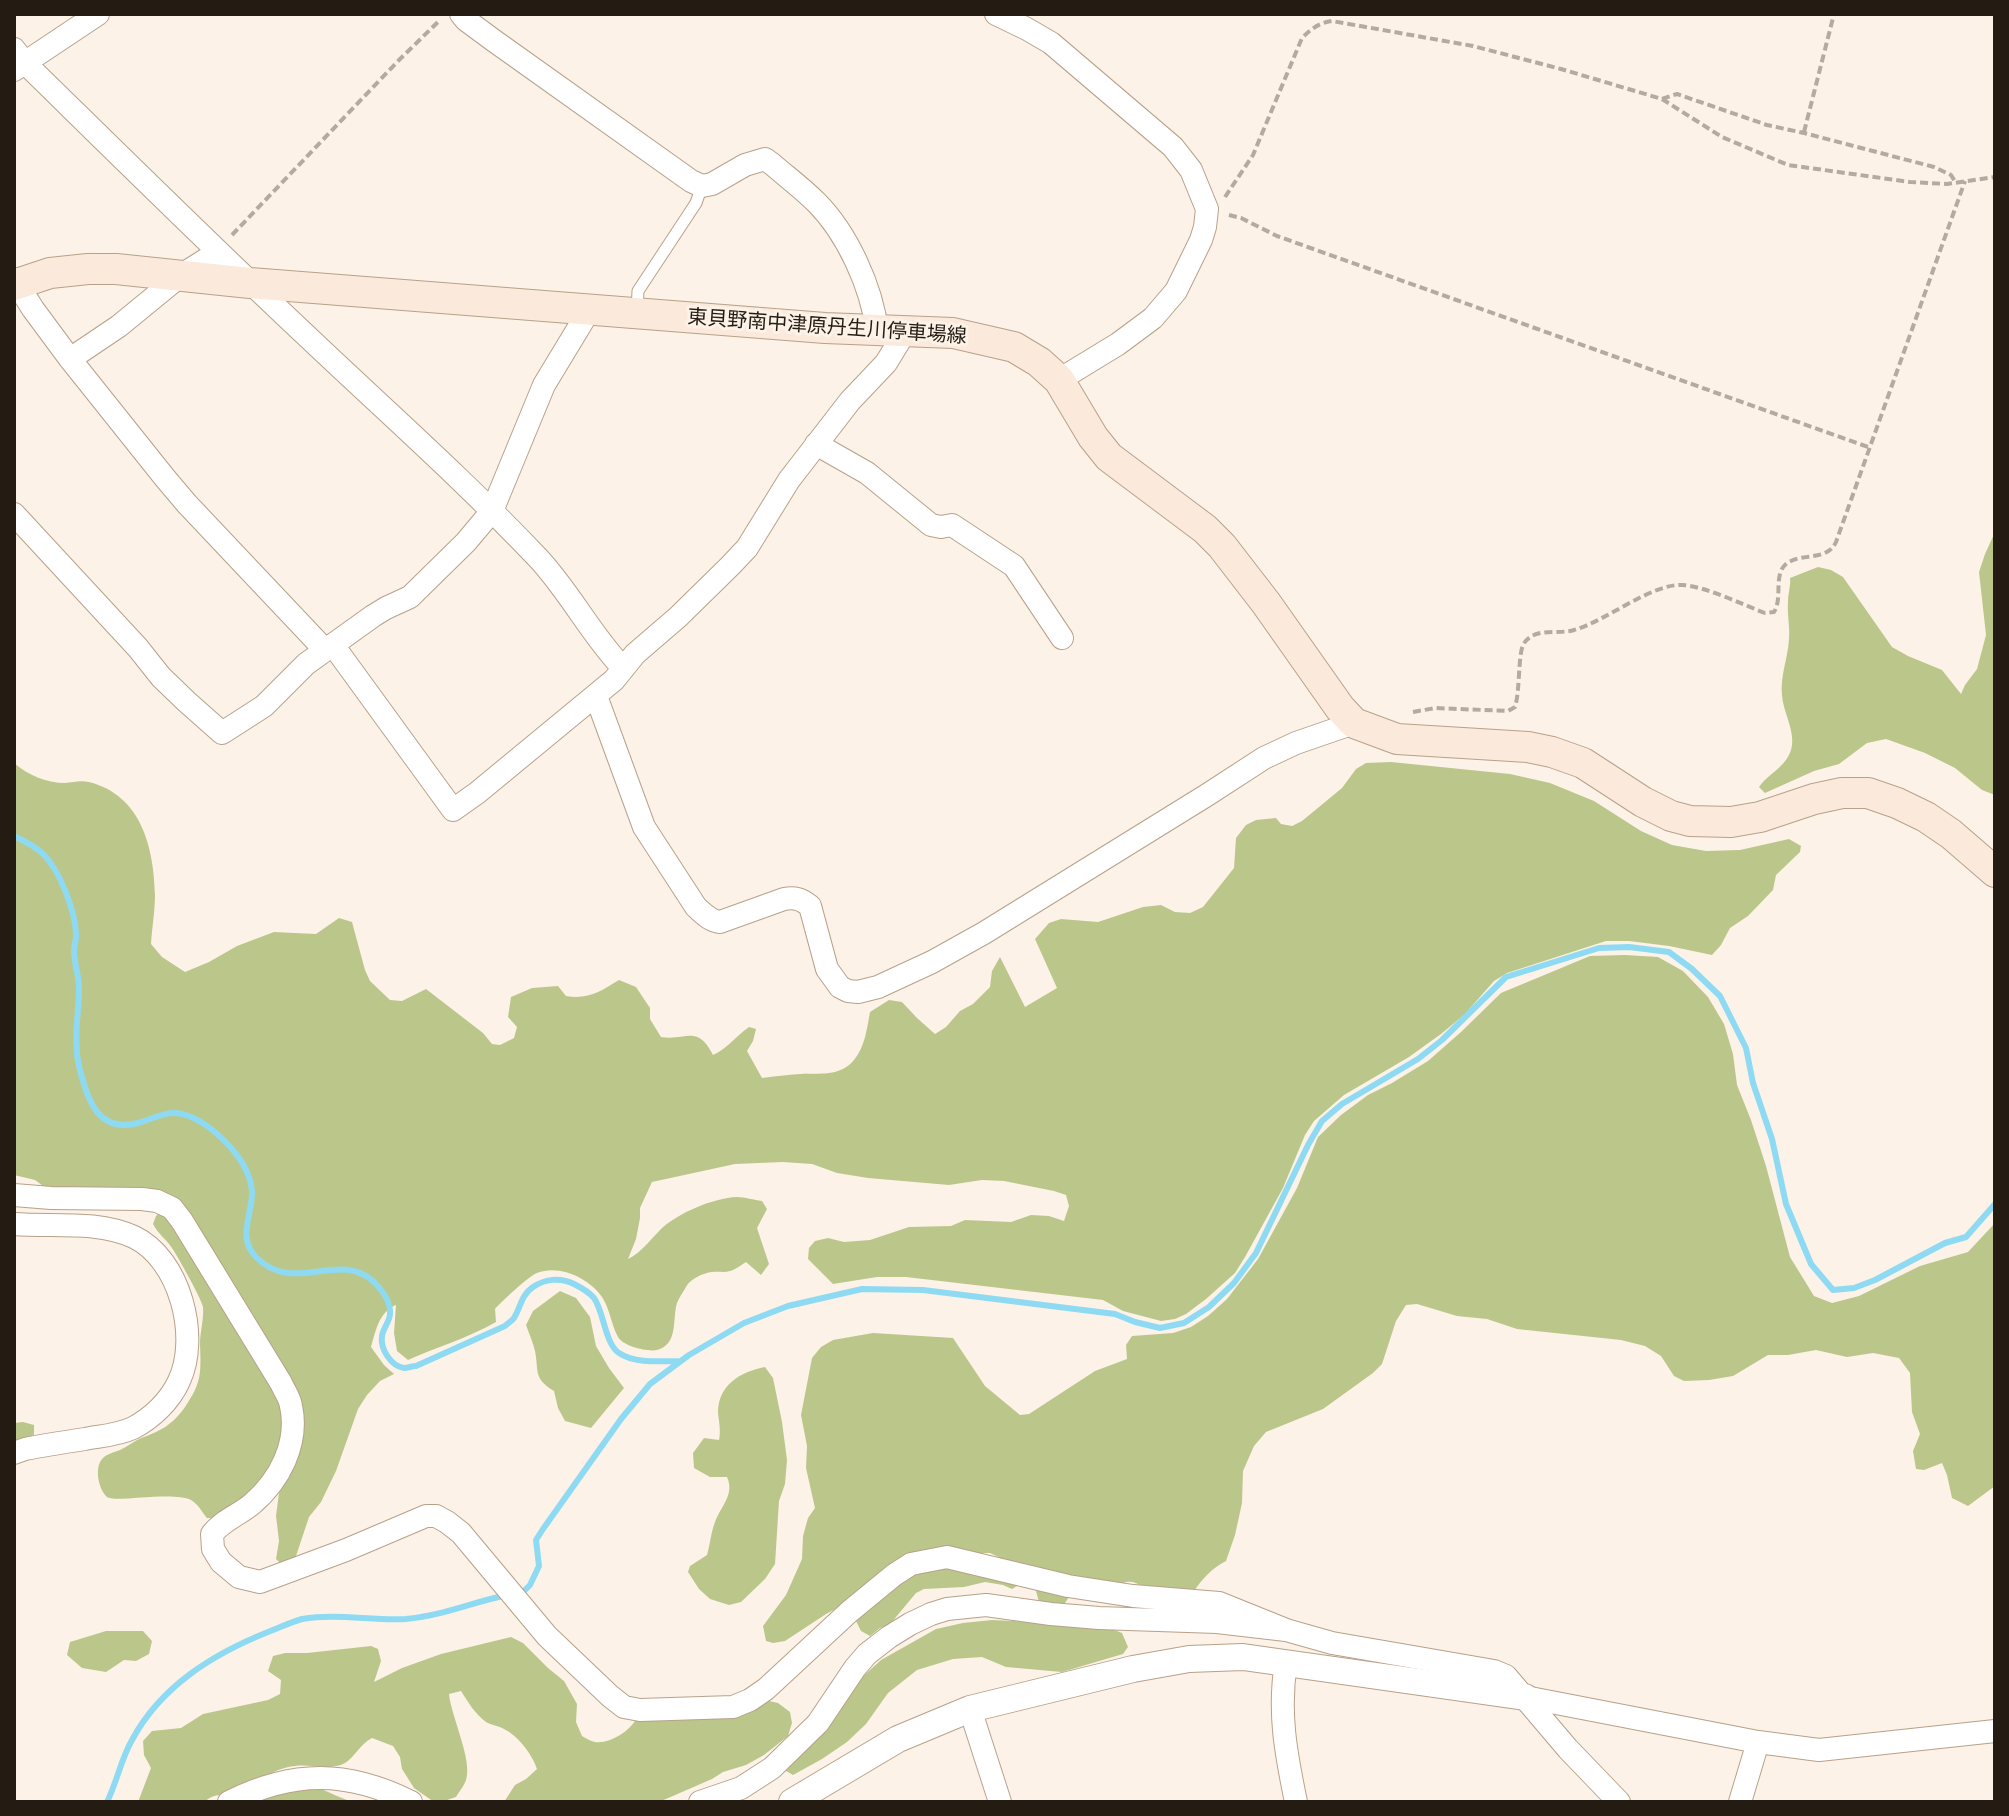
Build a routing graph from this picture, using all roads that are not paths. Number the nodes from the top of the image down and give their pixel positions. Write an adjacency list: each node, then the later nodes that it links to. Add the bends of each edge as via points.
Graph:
1 (98, 14): 4 (street)
2 (996, 14): 14 (street, via 1051,43 1173,147 1191,170 1207,209 1201,240 1176,291 1153,318)
3 (452, 16): 5 (street, via 466,20)
4 (17, 60): 6 (street)
5 (702, 186): 11 (lane, via 638,291); 12 (street, via 755,162 765,159 772,164 833,221 875,313)
6 (218, 252): 7 (street); 9 (street)
7 (180, 276): 8 (main road, 東貝野南中津原丹生川停車場線, via 88,269); 9 (main road, 東貝野南中津原丹生川停車場線); 13 (street)
8 (15, 282): 13 (street)
9 (250, 283): 10 (main road, 東貝野南中津原丹生川停車場線); 16 (street)
10 (590, 309): 11 (main road, 東貝野南中津原丹生川停車場線); 16 (street, via 544,385)
11 (638, 313): 12 (main road, 東貝野南中津原丹生川停車場線)
12 (891, 332): 14 (main road, 東貝野南中津原丹生川停車場線, via 953,333 993,341 1014,347); 15 (street, via 886,363)
13 (70, 359): 19 (street, via 187,504)
14 (1059, 380): 22 (main road, 東貝野南中津原丹生川停車場線, via 1109,457 1222,546)
15 (816, 444): 18 (street, via 867,473 931,525 952,525 1014,566); 20 (street, via 747,548)
16 (492, 511): 19 (street, via 410,597); 20 (street, via 561,585)
17 (14, 514): 19 (street, via 161,677 222,733 264,706)
18 (1062, 638)
19 (329, 648): 21 (street, via 453,810)
20 (623, 668): 21 (street)
21 (596, 696): 22 (street, via 644,827 696,907 720,922 784,899 802,900 810,906 827,969 840,987 858,992 889,983 984,933 1264,758)
22 (1354, 723): 23 (main road, via 1397,739 1552,752 1583,763 1643,802 1690,821 1731,822 1842,793 1868,793 1926,817)
23 (1995, 872)
24 (14, 1195): 27 (street, via 142,1199 172,1208 281,1383 291,1402 294,1434 286,1459 251,1505 212,1534 221,1562 239,1577 260,1582 436,1516 461,1533 547,1636 610,1696 624,1707 640,1710 733,1707 750,1700 894,1575 911,1564 947,1557 1068,1586 1219,1603)
25 (14, 1224): 26 (street, via 101,1227 138,1239 166,1265 177,1286 187,1338 173,1393 134,1427)
26 (14, 1453)
27 (1286, 1630): 29 (street, via 1494,1671); 35 (street, via 986,1605 947,1609 910,1624 867,1654 818,1723 772,1768 741,1788)
28 (1286, 1663): 29 (street); 30 (street, via 1243,1657 1189,1659); 38 (street, via 1282,1706)
29 (1525, 1697): 32 (street); 39 (street)
30 (970, 1709): 36 (street, via 898,1739); 37 (street)
31 (1995, 1731): 32 (street, via 1819,1750)
32 (1758, 1742): 40 (street)
33 (229, 1802): 34 (street, via 283,1782 329,1777 374,1785)
34 (411, 1802)
35 (700, 1802)
36 (792, 1802)
37 (1000, 1802)
38 (1296, 1802)
39 (1619, 1802)
40 (1740, 1802)

